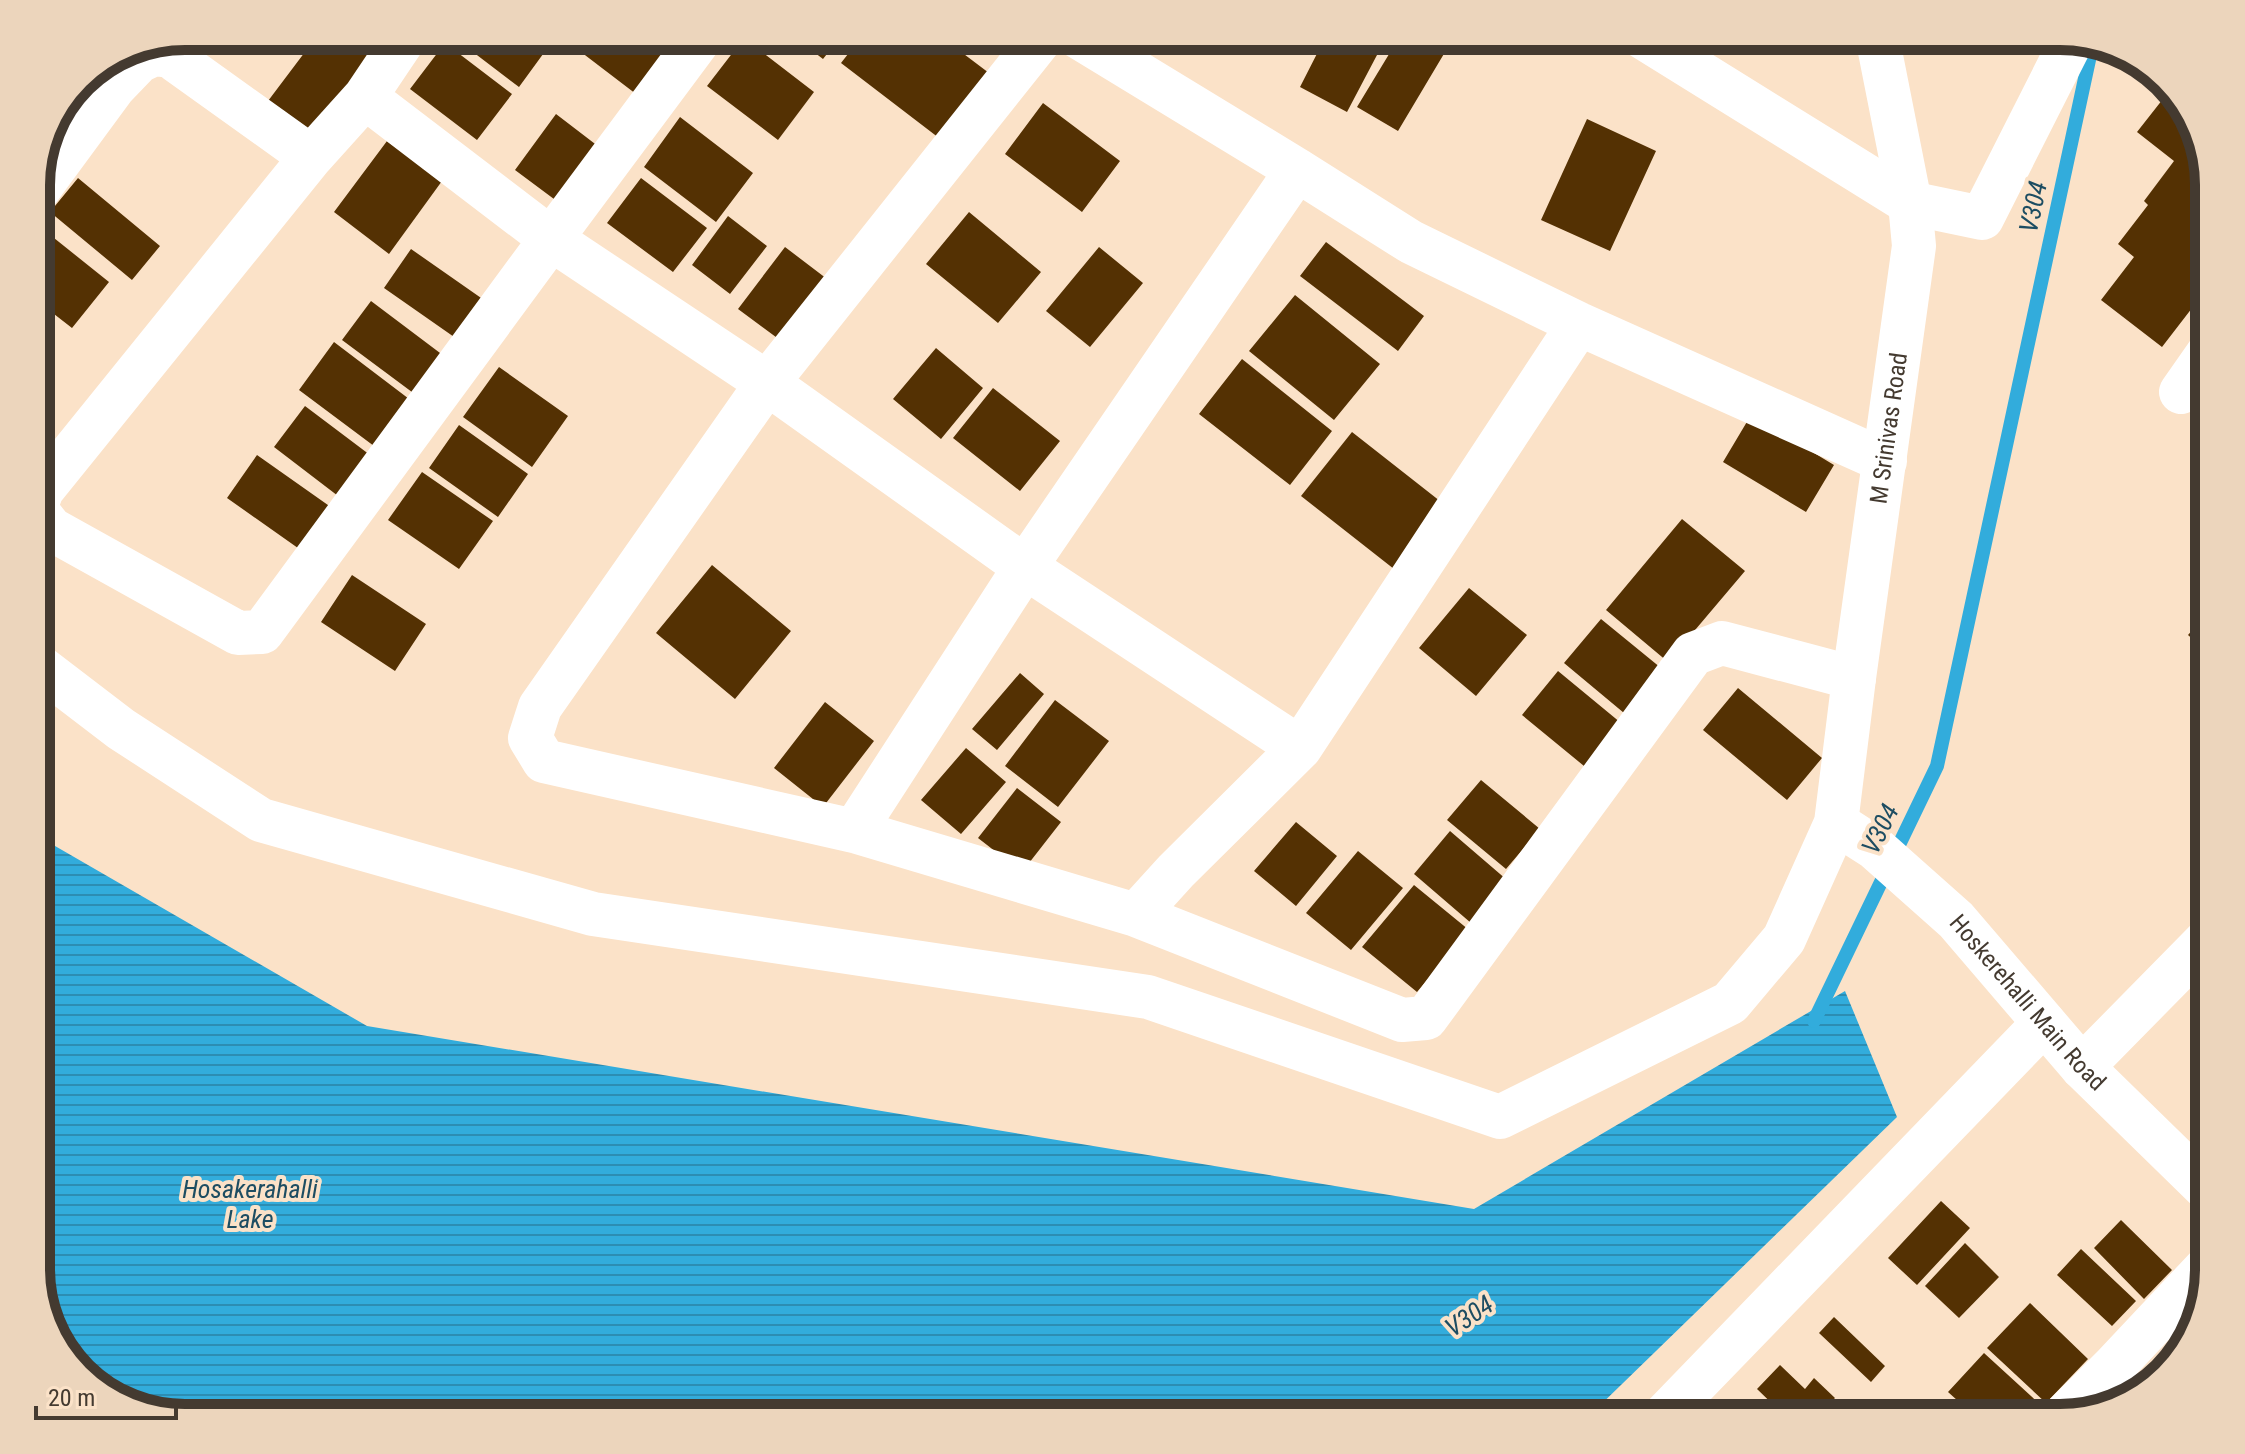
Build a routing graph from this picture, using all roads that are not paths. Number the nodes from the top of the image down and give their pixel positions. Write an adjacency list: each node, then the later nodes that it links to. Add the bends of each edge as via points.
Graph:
1 (397, 50): 10 (street)
2 (692, 50): 15 (street)
3 (1032, 50): 18 (street)
4 (1100, 50): 12 (street)
5 (1664, 50): 14 (street)
6 (1880, 50): 14 (street, M Srinivas Road)
7 (2067, 50): 14 (street, via 1982,218)
8 (155, 54): 11 (street, via 170,56)
9 (127, 64): 13 (street)
10 (365, 97): 11 (street); 15 (street)
11 (311, 157): 21 (street)
12 (1297, 170): 16 (street, via 1411,242); 23 (street)
13 (51, 173)
14 (1910, 203): 20 (street, M Srinivas Road, via 1914,246)
15 (551, 239): 18 (street); 22 (street, via 262,632 238,633)
16 (1579, 324): 20 (street); 26 (street)
17 (2195, 372): 19 (street)
18 (767, 383): 23 (street); 28 (street, via 540,707 530,738 544,761)
19 (2181, 392)
20 (1885, 461): 25 (street, M Srinivas Road)
21 (50, 480)
22 (50, 528)
23 (1025, 567): 26 (street); 28 (street)
24 (50, 675): 27 (street, M Srinivas Road, via 121,729 261,820 593,914 1148,997 1500,1117 1730,1003 1784,939)
25 (1854, 678): 27 (street, M Srinivas Road); 29 (street, via 1722,643 1693,654 1426,1018 1402,1020)
26 (1300, 748): 29 (street)
27 (1836, 823): 31 (street, Hoskerehalli Main Road, via 1875,848 1956,920)
28 (854, 831): 29 (street)
29 (1136, 915)
30 (2195, 952): 32 (street)
31 (2044, 1023): 32 (street, Hoskerehalli Main Road); 36 (street)
32 (2082, 1067): 33 (street, Hoskerehalli Main Road)
33 (2195, 1177)
34 (2194, 1281): 35 (street)
35 (2077, 1403)
36 (1676, 1404)

